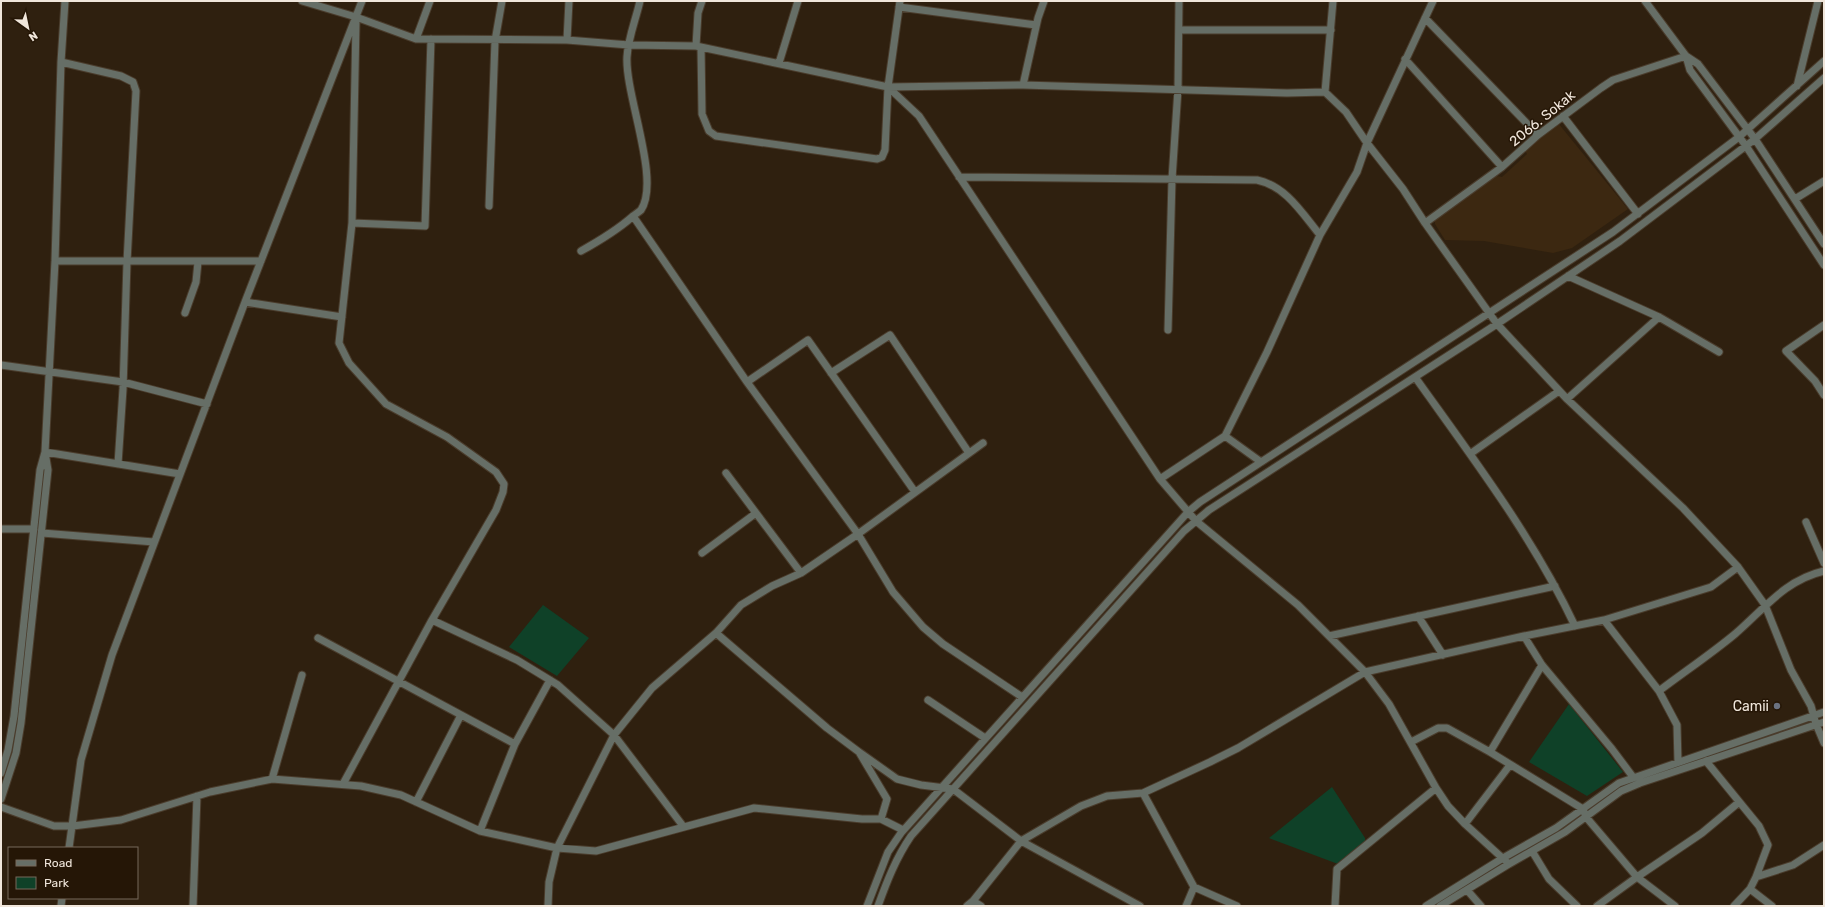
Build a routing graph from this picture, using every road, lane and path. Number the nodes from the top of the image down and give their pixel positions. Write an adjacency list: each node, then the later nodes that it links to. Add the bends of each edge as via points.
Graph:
1 (64, 1): 31 (street)
2 (302, 1): 17 (street)
3 (362, 1): 17 (street)
4 (430, 1): 22 (street)
5 (502, 1): 25 (street)
6 (569, 1): 24 (street)
7 (640, 1): 26 (street)
8 (702, 1): 27 (street, via 698,13)
9 (798, 1): 32 (street)
10 (1044, 1): 19 (street)
11 (1179, 1): 20 (street)
12 (1333, 1): 21 (street)
13 (1433, 1): 18 (street)
14 (1645, 1): 28 (street)
15 (1818, 1): 36 (street)
16 (899, 4): 19 (street); 35 (street)
17 (356, 17): 22 (street); 54 (street); 62 (street)
18 (1425, 18): 29 (street); 41 (street)
19 (1036, 25): 34 (street)
20 (1179, 30): 21 (street); 37 (street)
21 (1331, 30): 38 (street)
22 (416, 39): 23 (street)
23 (431, 39): 25 (street); 54 (street, via 425,226)
24 (567, 40): 25 (street); 26 (street)
25 (495, 41): 51 (street)
26 (629, 45): 27 (street); 53 (street, via 627,58 631,94 648,184 641,210)
27 (698, 46): 32 (street); 35 (street, via 702,114 709,131 716,136 877,159 882,157 885,150)
28 (1686, 56): 39 (street, 2066. Sokak, via 1613,80); 40 (street, via 1698,64); 42 (street, via 1690,70)
29 (1405, 60): 44 (street); 46 (street)
30 (1824, 61): 36 (street)
31 (61, 62): 59 (street); 60 (street, via 121,76 132,82 136,91)
32 (779, 63): 35 (street)
33 (1824, 78): 43 (street)
34 (1023, 85): 35 (street); 37 (street)
35 (888, 86): 47 (street, via 918,116)
36 (1796, 86): 40 (street)
37 (1178, 90): 38 (street); 48 (street)
38 (1325, 92): 44 (street, via 1346,112)
39 (1563, 116): 41 (street, 2066. Sokak); 52 (street)
40 (1748, 129): 42 (street); 43 (street)
41 (1538, 135): 46 (street, 2066. Sokak)
42 (1739, 137): 45 (street); 52 (street)
43 (1756, 139): 45 (street); 50 (street)
44 (1367, 143): 55 (street, via 1403,189); 56 (street, via 1357,172)
45 (1746, 146): 63 (street); 64 (street, via 1626,237)
46 (1502, 167): 55 (street, 2066. Sokak)
47 (959, 177): 48 (street); 93 (street)
48 (1172, 179): 56 (street, via 1250,179 1270,184 1288,196); 72 (street)
49 (1824, 181): 50 (street)
50 (1795, 199): 57 (street)
51 (489, 206)
52 (1638, 214): 67 (street)
53 (633, 216): 58 (street, via 608,236); 79 (street)
54 (352, 223): 68 (street)
55 (1425, 223): 67 (street)
56 (1320, 234): 84 (street, via 1267,352)
57 (1824, 244)
58 (581, 252)
59 (55, 261): 60 (street); 75 (street)
60 (126, 262): 61 (street); 78 (street)
61 (198, 262): 62 (street); 66 (street, via 196,282)
62 (261, 262): 65 (street)
63 (1824, 265)
64 (1568, 276): 69 (street); 70 (street)
65 (245, 302): 68 (street); 83 (street)
66 (185, 313)
67 (1491, 313): 70 (street); 89 (street)
68 (342, 317): 112 (street, via 339,343 349,363 386,404 447,437 496,472 504,484 496,510)
69 (1659, 317): 73 (street); 82 (street)
70 (1497, 324): 77 (street); 80 (street)
71 (1824, 325): 81 (street, via 1786,351 1815,381)
72 (1168, 330)
73 (1719, 352)
74 (1, 365): 75 (street)
75 (50, 373): 78 (street); 86 (street)
76 (831, 373): 79 (street, via 808,340); 87 (street, via 890,335); 94 (street)
77 (1415, 377): 88 (street); 97 (street)
78 (123, 382): 83 (street); 90 (street)
79 (747, 382): 102 (street)
80 (1559, 391): 82 (street); 88 (street)
81 (1824, 395)
82 (1566, 399): 106 (street, via 1683,508)
83 (207, 404): 92 (street)
84 (1225, 436): 89 (street); 93 (street)
85 (983, 443): 87 (street)
86 (45, 452): 90 (street); 100 (street, via 40,470); 101 (street, via 48,470)
87 (969, 453): 94 (street)
88 (1470, 454): 109 (street, via 1501,498)
89 (1261, 462): 95 (street)
90 (118, 464): 92 (street)
91 (726, 473): 96 (street)
92 (180, 474): 103 (street)
93 (1160, 480): 95 (street)
94 (915, 492): 102 (street)
95 (1188, 512): 97 (street); 126 (street)
96 (756, 513): 104 (street); 108 (street)
97 (1196, 521): 116 (street, via 1298,605); 149 (street, via 1184,531)
98 (1806, 522): 105 (street)
99 (1, 529): 100 (street)
100 (34, 529): 143 (street, via 14,716)
101 (42, 534): 103 (street); 152 (street, via 21,723 16,753)
102 (858, 534): 108 (street); 126 (street, via 893,592 924,626 951,650)
103 (154, 542): 160 (street, via 112,655 81,760)
104 (702, 553)
105 (1824, 562)
106 (1738, 567): 110 (street); 113 (street, via 1711,587)
107 (1824, 571): 110 (street, via 1809,574)
108 (801, 573): 115 (street, via 772,586 741,605)
109 (1555, 586): 111 (street); 114 (street)
110 (1765, 605): 125 (street, via 1735,634); 130 (street, via 1791,670 1811,706)
111 (1418, 616): 116 (street); 119 (street)
112 (432, 620): 123 (street, via 517,660); 124 (street)
113 (1604, 620): 114 (street); 125 (street)
114 (1576, 626): 117 (street)
115 (716, 633): 133 (street, via 652,688); 138 (street, via 827,728)
116 (1329, 636): 121 (street)
117 (1524, 636): 119 (street); 120 (street)
118 (318, 638): 124 (street)
119 (1443, 655): 121 (street)
120 (1542, 665): 139 (street); 144 (street)
121 (1365, 672): 135 (street, via 1389,704); 150 (street, via 1238,748)
122 (302, 675): 145 (street)
123 (550, 680): 133 (street); 137 (street)
124 (398, 682): 129 (street); 146 (street)
125 (1659, 691): 141 (street, via 1677,725)
126 (1022, 697): 134 (street)
127 (928, 700): 134 (street)
128 (1824, 712): 130 (street)
129 (461, 715): 137 (street); 153 (street)
130 (1813, 715): 132 (street); 141 (street)
131 (1824, 722): 132 (street)
132 (1816, 724): 136 (street); 140 (street)
133 (614, 735): 161 (street); 167 (street)
134 (986, 738): 147 (street)
135 (1411, 742): 139 (street, via 1438,728 1447,728); 148 (street)
136 (1824, 743)
137 (515, 744): 163 (street)
138 (860, 752): 147 (street, via 897,779); 158 (street, via 887,799)
139 (1490, 752): 142 (street)
140 (1706, 761): 154 (street); 157 (street, via 1620,791)
141 (1678, 762): 144 (street)
142 (1510, 765): 156 (street); 159 (street)
143 (1, 773)
144 (1633, 777): 156 (street, via 1607,790)
145 (272, 779): 146 (street); 151 (street)
146 (343, 784): 153 (street, via 401,795)
147 (941, 788): 149 (street); 162 (street)
148 (1436, 788): 159 (street); 185 (street, via 1337,869)
149 (953, 789): 164 (street); 180 (street, via 911,836 899,854)
150 (1143, 793): 164 (street, via 1107,796 1081,806); 173 (street)
151 (197, 796): 160 (street, via 121,820); 177 (street)
152 (1, 799)
153 (416, 802): 163 (street)
154 (1738, 802): 171 (street, via 1702,833); 172 (street, via 1758,826 1768,845)
155 (1, 807): 160 (street, via 54,826)
156 (1583, 809): 157 (street); 169 (street)
157 (1586, 817): 168 (street); 171 (street)
158 (881, 819): 161 (street, via 754,808); 162 (street)
159 (1465, 824): 169 (street)
160 (73, 826): 166 (street)
161 (683, 826): 167 (street, via 596,851)
162 (903, 830): 179 (street, via 888,852)
163 (480, 831): 167 (street)
164 (1021, 841): 176 (street); 182 (street)
165 (1824, 845): 172 (street, via 1793,865)
166 (70, 847)
167 (556, 848): 178 (street, via 549,882)
168 (1532, 851): 170 (street); 189 (street, via 1549,880)
169 (1503, 858): 170 (street); 186 (street)
170 (1509, 864): 175 (street)
171 (1637, 876): 190 (street); 191 (street)
172 (1756, 878): 174 (street)
173 (1194, 887): 183 (street); 184 (street)
174 (1750, 889): 192 (street); 193 (street)
175 (1467, 890): 187 (street); 188 (street)
176 (970, 904): 181 (street)
177 (193, 906)
178 (548, 906)
179 (867, 906)
180 (878, 906)
181 (981, 906)
182 (1140, 906)
183 (1186, 906)
184 (1237, 906)
185 (1335, 906)
186 (1426, 906)
187 (1440, 906)
188 (1481, 906)
189 (1577, 906)
190 (1597, 906)
191 (1675, 906)
192 (1734, 906)
193 (1772, 906)

